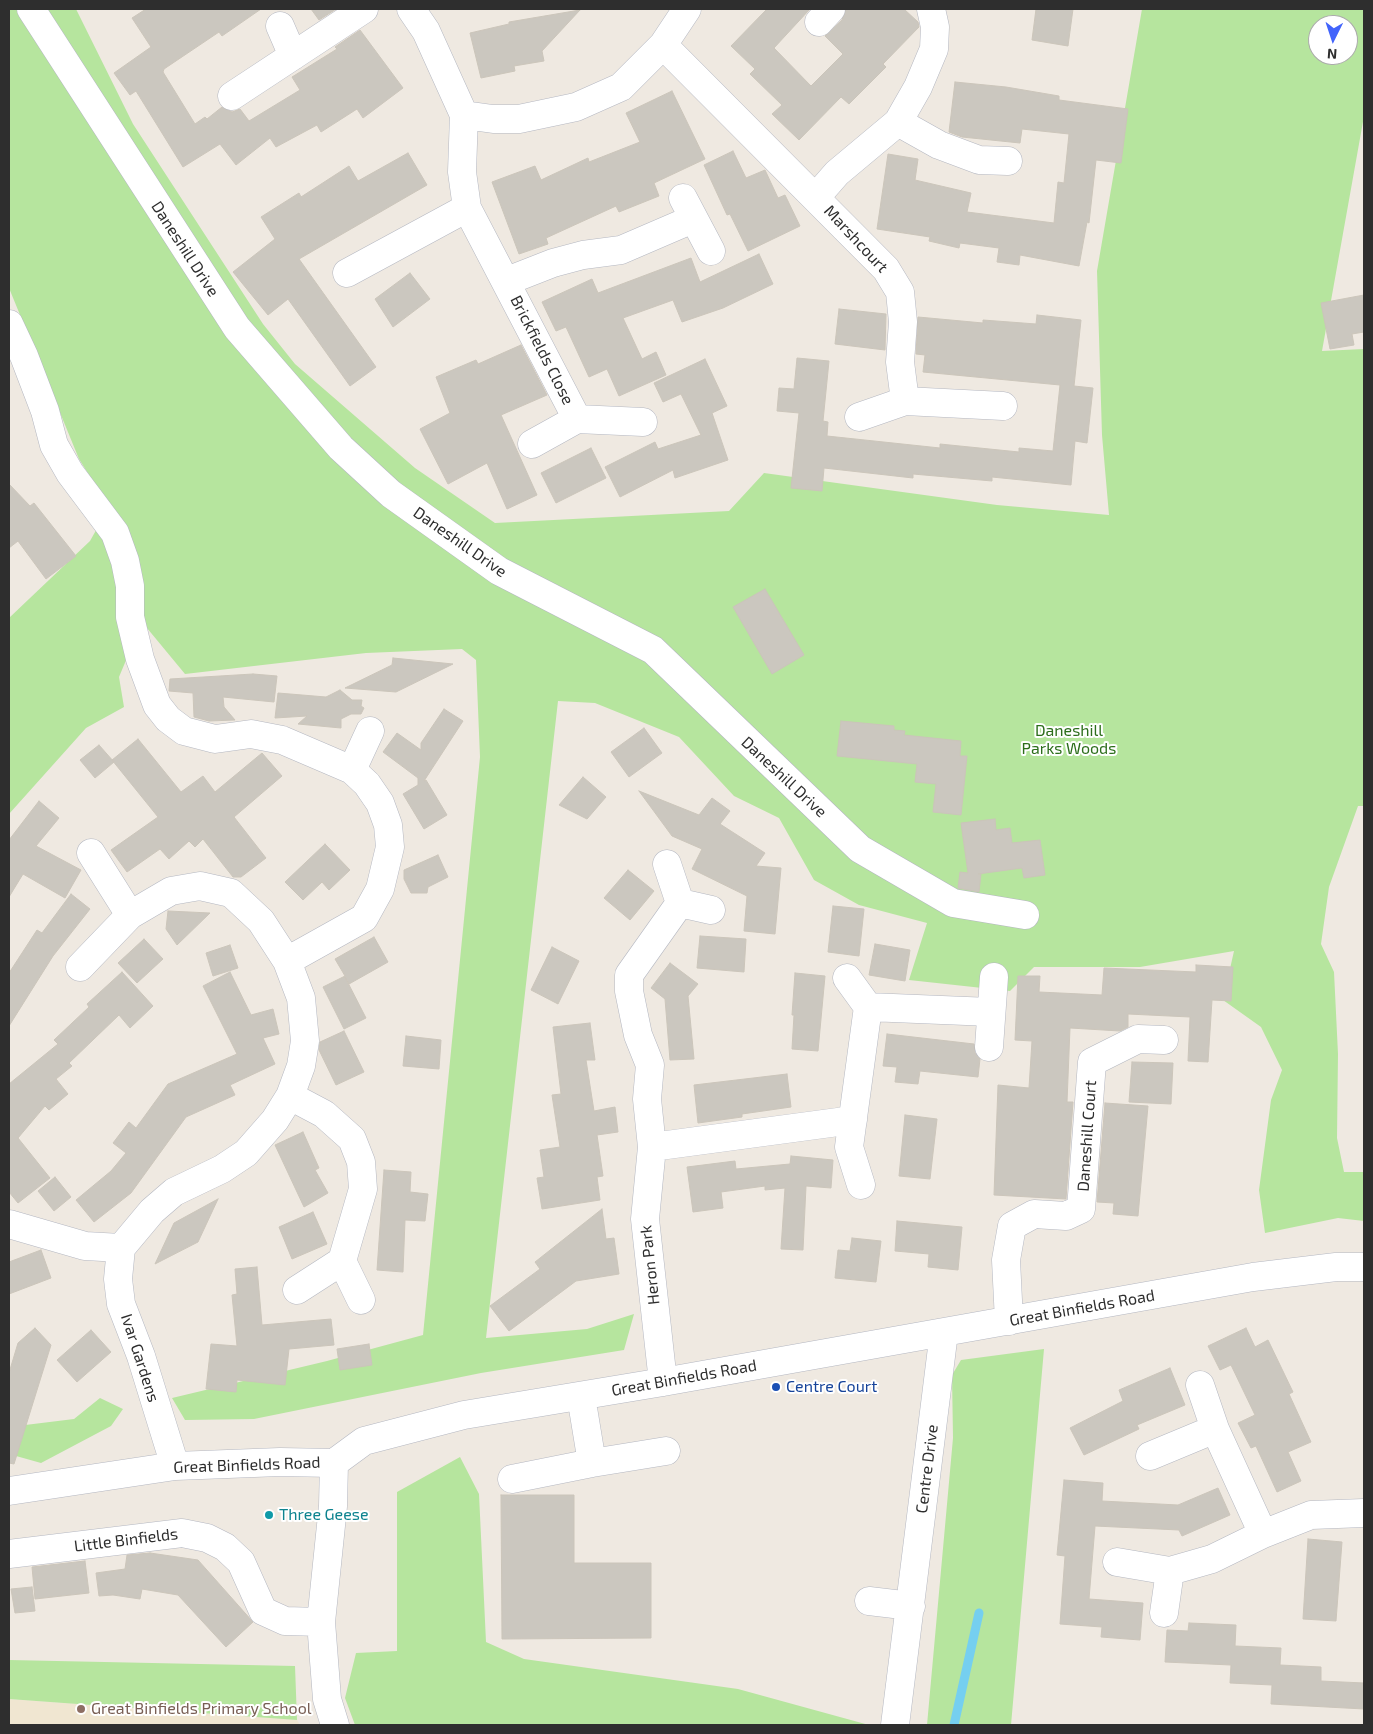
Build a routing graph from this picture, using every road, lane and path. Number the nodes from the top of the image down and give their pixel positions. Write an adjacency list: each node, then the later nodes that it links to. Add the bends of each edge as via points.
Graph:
1 (32, 9): 32 (street, Daneshill Drive, via 237,328 348,455 391,494 499,571 653,650 860,849 953,903)
2 (364, 9): 8 (street)
3 (411, 9): 10 (street, via 426,31)
4 (687, 9): 7 (street)
5 (931, 9): 11 (street, Marshcourt, via 935,27 934,50)
6 (280, 26): 8 (street)
7 (663, 45): 10 (street, via 621,87 576,107 519,119); 13 (street, Marshcourt)
8 (293, 56): 9 (street)
9 (232, 96)
10 (464, 115): 14 (street, Brickfields Close, via 462,172)
11 (898, 122): 12 (street, via 939,145 979,160); 13 (street, Marshcourt, via 837,173)
12 (1008, 161)
13 (816, 197): 19 (street, Marshcourt, via 886,270 900,292 903,322 900,362)
14 (467, 208): 16 (street); 17 (street, Brickfields Close)
15 (711, 251): 17 (street, Brickfields Close, via 688,208 621,250 553,263)
16 (348, 273)
17 (507, 281): 22 (street, Brickfields Close)
18 (9, 324): 26 (street, via 31,374 54,445 70,473 115,533 130,586 130,617 140,660 157,705 184,731 215,739 252,734 282,740)
19 (905, 401): 20 (street); 21 (street)
20 (1002, 406)
21 (859, 417)
22 (577, 419): 23 (street, Brickfields Close); 24 (street, Brickfields Close)
23 (644, 422)
24 (532, 444)
25 (370, 731): 26 (street)
26 (352, 770): 33 (street, via 368,784 388,825 390,846 380,889 364,918)
27 (91, 853): 31 (street)
28 (667, 864): 29 (street)
29 (680, 903): 30 (street); 43 (street, Heron Park, via 629,975 638,1035 650,1065 647,1099)
30 (711, 910)
31 (130, 915): 33 (street, via 171,891 200,886 231,893 261,921); 34 (street)
32 (1025, 915)
33 (287, 960): 41 (street, via 301,998 305,1041 301,1066)
34 (80, 967)
35 (994, 977): 38 (street)
36 (847, 978): 37 (street)
37 (868, 1007): 38 (street); 42 (street)
38 (991, 1012): 40 (street)
39 (1164, 1040): 51 (street, Daneshill Court, via 1138,1039 1092,1062 1081,1209 1066,1216 1034,1214 1012,1226 1006,1260)
40 (988, 1047)
41 (290, 1096): 46 (street, via 275,1120 246,1153 222,1169 174,1192 152,1211); 47 (street, via 324,1114 352,1139 361,1162 364,1189)
42 (853, 1120): 43 (street); 44 (street, via 850,1147)
43 (652, 1146): 53 (street, Heron Park, via 645,1219)
44 (861, 1185)
45 (9, 1224): 46 (street, via 85,1246)
46 (121, 1248): 61 (street, Ivar Gardens, via 118,1279 121,1304 141,1356)
47 (342, 1261): 49 (street); 50 (street)
48 (1364, 1266): 51 (street, Great Binfields Road, via 1253,1277)
49 (297, 1290)
50 (361, 1300)
51 (1009, 1321): 52 (street, Great Binfields Road)
52 (944, 1332): 53 (street, Great Binfields Road); 70 (street, Centre Drive)
53 (663, 1382): 55 (street, Great Binfields Road)
54 (1200, 1385): 56 (street)
55 (581, 1396): 59 (street, Great Binfields Road, via 464,1415 364,1441); 60 (street)
56 (1215, 1429): 58 (street); 65 (street)
57 (666, 1451): 60 (street)
58 (1150, 1456)
59 (334, 1463): 61 (street, Great Binfields Road); 72 (street, via 333,1506)
60 (592, 1463): 62 (street)
61 (175, 1466): 63 (street, Great Binfields Road)
62 (512, 1479)
63 (9, 1491)
64 (1364, 1513): 65 (street, via 1310,1515)
65 (1263, 1534): 68 (street, via 1212,1560)
66 (9, 1554): 72 (street, Little Binfields, via 182,1532 207,1538 225,1547 241,1562 263,1611 285,1621)
67 (1118, 1562): 68 (street)
68 (1170, 1571): 71 (street)
69 (869, 1601): 70 (street)
70 (911, 1606): 73 (street, Centre Drive)
71 (1164, 1613)
72 (321, 1622): 74 (street, via 327,1698)
73 (896, 1724)
74 (335, 1725)

